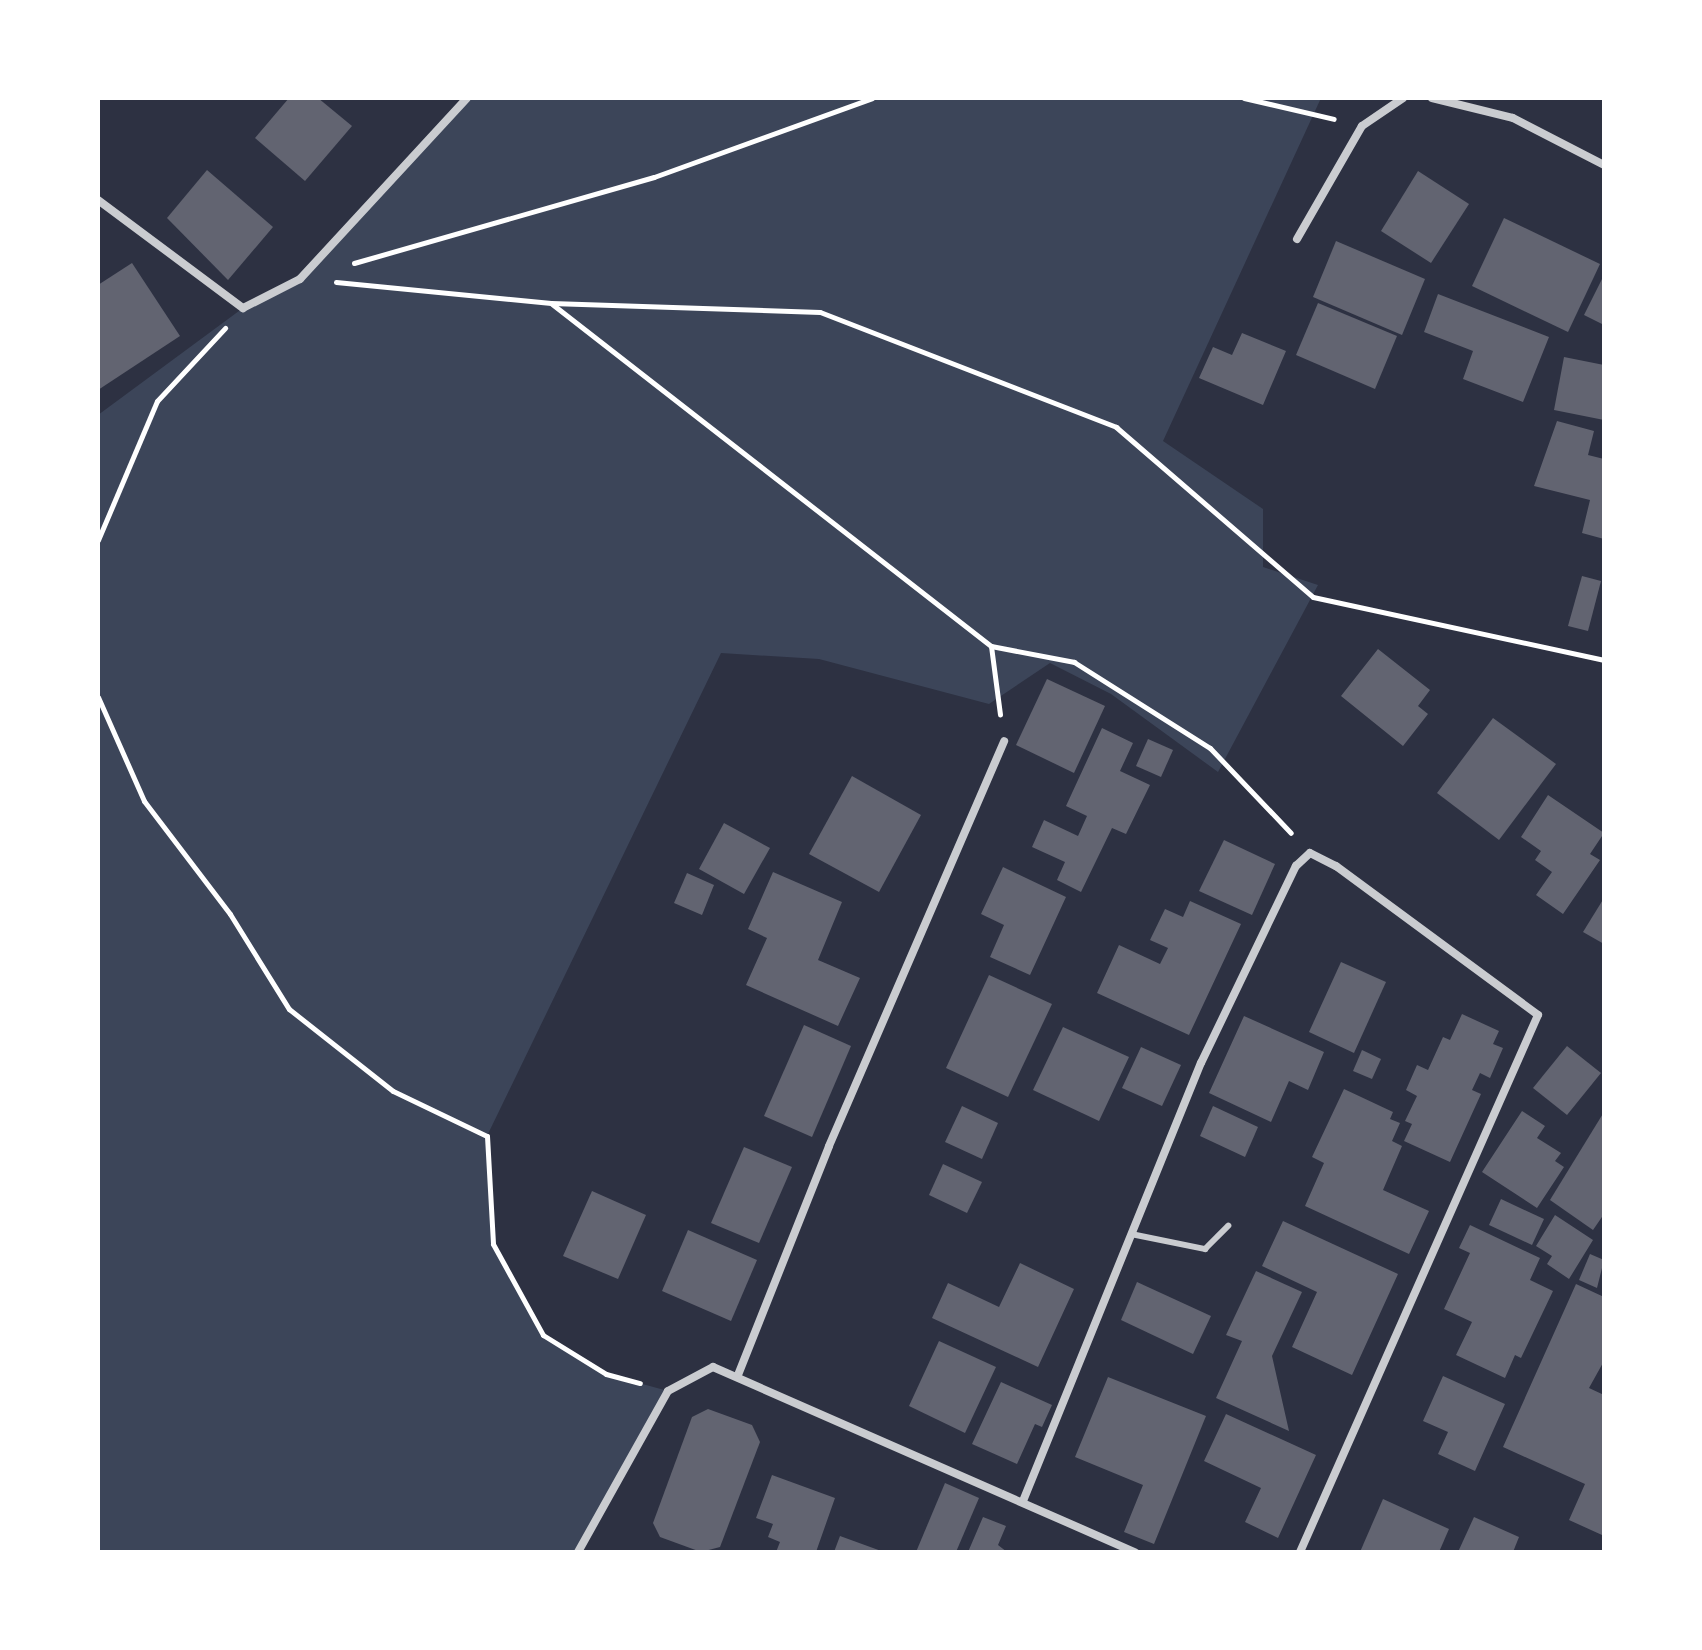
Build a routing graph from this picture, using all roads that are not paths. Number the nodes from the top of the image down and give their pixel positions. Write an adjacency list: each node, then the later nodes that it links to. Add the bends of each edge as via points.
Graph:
1 (467, 98): 5 (street, via 300,279 243,308)
2 (1403, 98): 6 (street, via 1362,126)
3 (1432, 98): 4 (street, via 1513,118)
4 (1604, 165)
5 (98, 200)
6 (1297, 239)
7 (1004, 741): 10 (street, via 829,1146)
8 (1228, 1226): 9 (lane, via 1205,1249)
9 (1131, 1234): 11 (street); 15 (street, via 1201,1063 1296,866 1310,853 1336,866 1538,1015)
10 (738, 1375): 11 (street); 13 (street, via 713,1367 668,1391)
11 (1023, 1501): 12 (street)
12 (1117, 1549): 14 (street)
13 (578, 1552)
14 (1135, 1552)
15 (1300, 1552)

